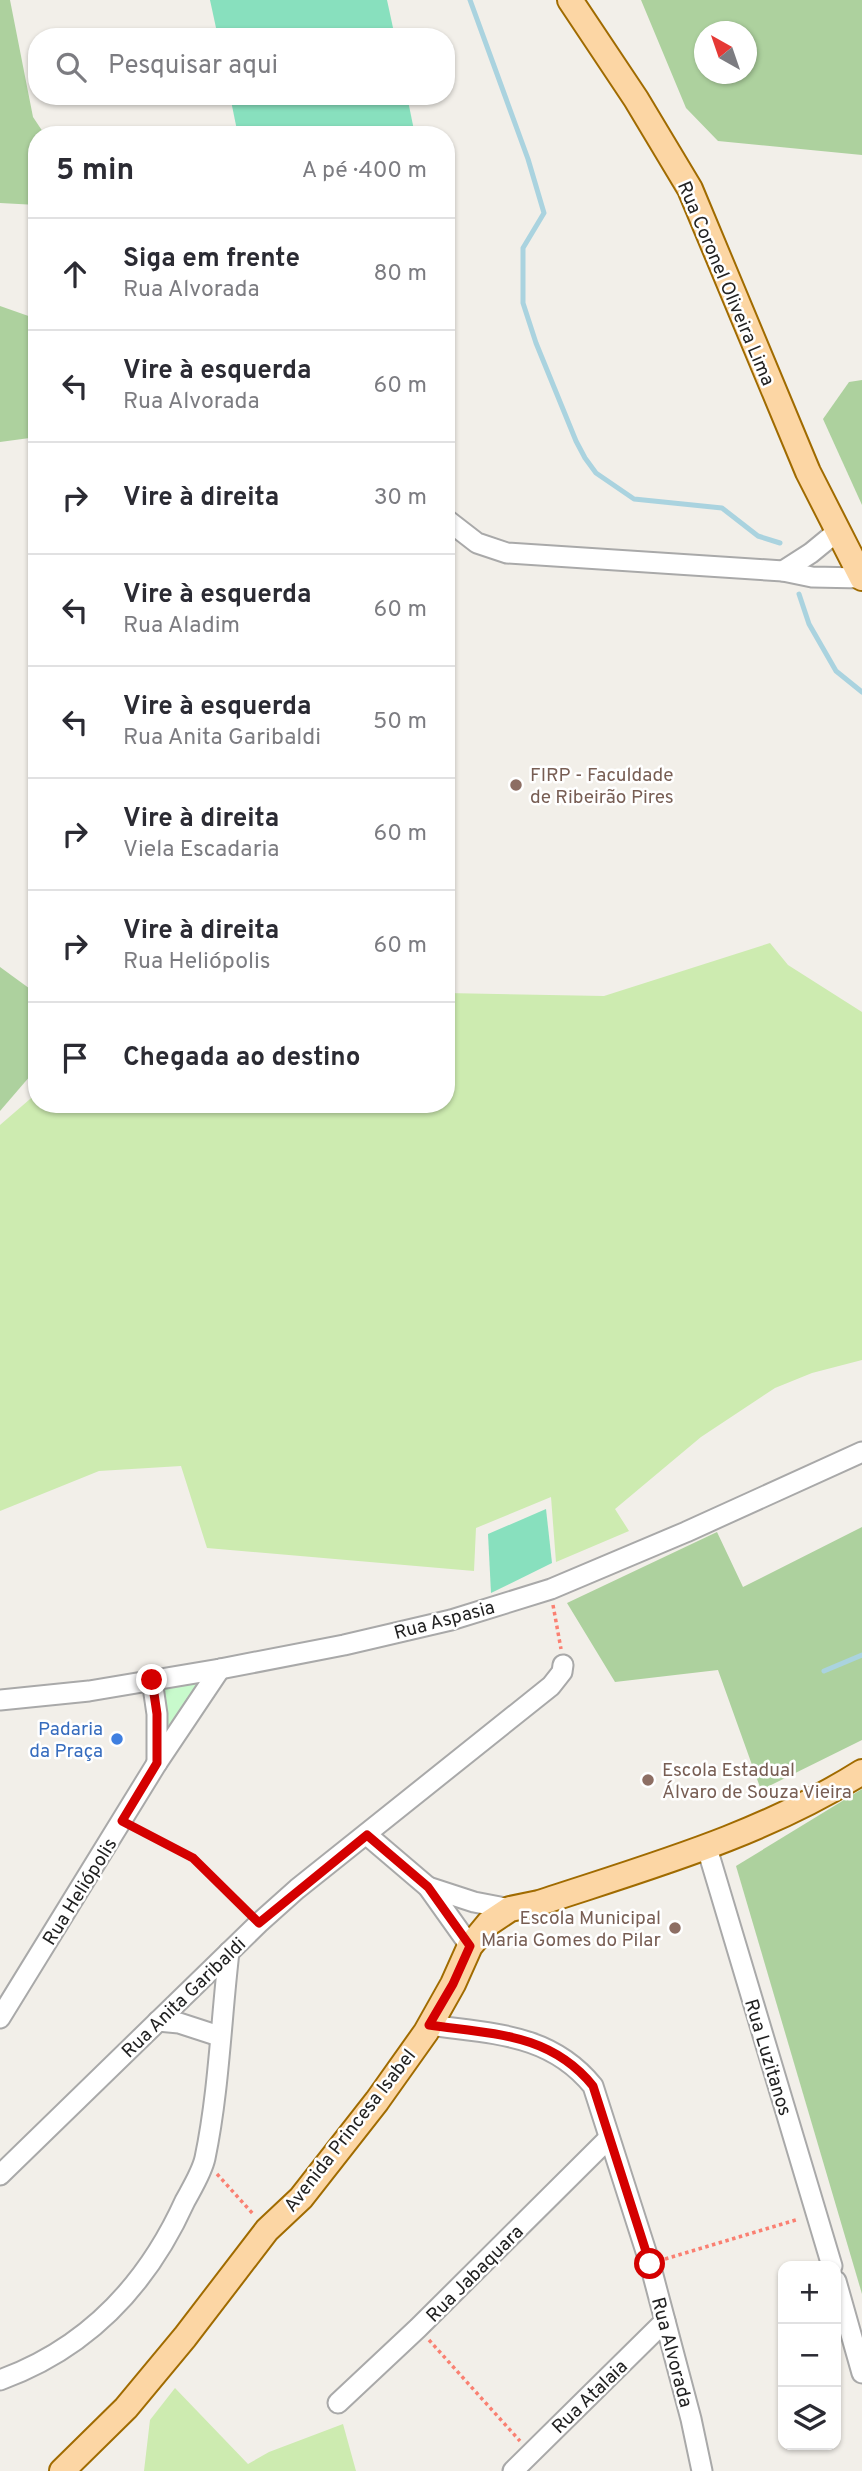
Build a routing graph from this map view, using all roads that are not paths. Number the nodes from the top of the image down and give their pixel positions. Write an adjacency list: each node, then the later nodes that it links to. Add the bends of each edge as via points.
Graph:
1 (570, 0): 3 (main road, Rua Coronel Oliveira Lima, via 658,132 690,189 808,472)
2 (455, 526): 4 (street, via 477,543 507,552)
3 (839, 530): 4 (street); 5 (main road, Rua Coronel Oliveira Lima)
4 (790, 567): 5 (street, via 812,577)
5 (862, 578)
6 (862, 1452): 8 (street, Rua Aspasia, via 551,1589 451,1620)
7 (563, 1665): 13 (street, Rua Anita Garibaldi, via 551,1686)
8 (220, 1669): 9 (street, Rua Aspasia); 11 (street, Rua Heliópolis)
9 (152, 1680): 10 (street, Rua Aspasia); 11 (street)
10 (0, 1700)
11 (157, 1763): 19 (street, Rua Heliópolis)
12 (862, 1772): 14 (main road, Avenida Princesa Isabel, via 740,1836)
13 (367, 1835): 15 (street); 18 (street, Rua Anita Garibaldi)
14 (706, 1848): 16 (main road, Avenida Princesa Isabel); 26 (street, Rua Luzitanos)
15 (428, 1887): 16 (street); 17 (street)
16 (510, 1909): 17 (main road, Avenida Princesa Isabel, via 489,1923)
17 (470, 1946): 21 (main road, Avenida Princesa Isabel)
18 (229, 1952): 20 (street, Rua Anita Garibaldi); 22 (street)
19 (0, 2018)
20 (158, 2021): 22 (street); 24 (street, Rua Anita Garibaldi)
21 (429, 2025): 23 (street, Rua Alvorada, via 497,2035 553,2050 593,2086); 32 (main road, Avenida Princesa Isabel, via 302,2198 267,2230 125,2408)
22 (219, 2036): 30 (street, via 204,2160 172,2230 129,2292 103,2318 65,2349)
23 (608, 2139): 28 (street, Rua Alvorada); 31 (street, Rua Jabaquara)
24 (8, 2162): 25 (street, Rua Anita Garibaldi)
25 (0, 2175)
26 (831, 2261)
27 (841, 2299): 29 (street)
28 (665, 2321): 33 (street, Rua Atalaia); 34 (street, Rua Alvorada)
29 (862, 2373)
30 (0, 2380)
31 (338, 2403)
32 (62, 2471)
33 (513, 2471)
34 (702, 2471)

